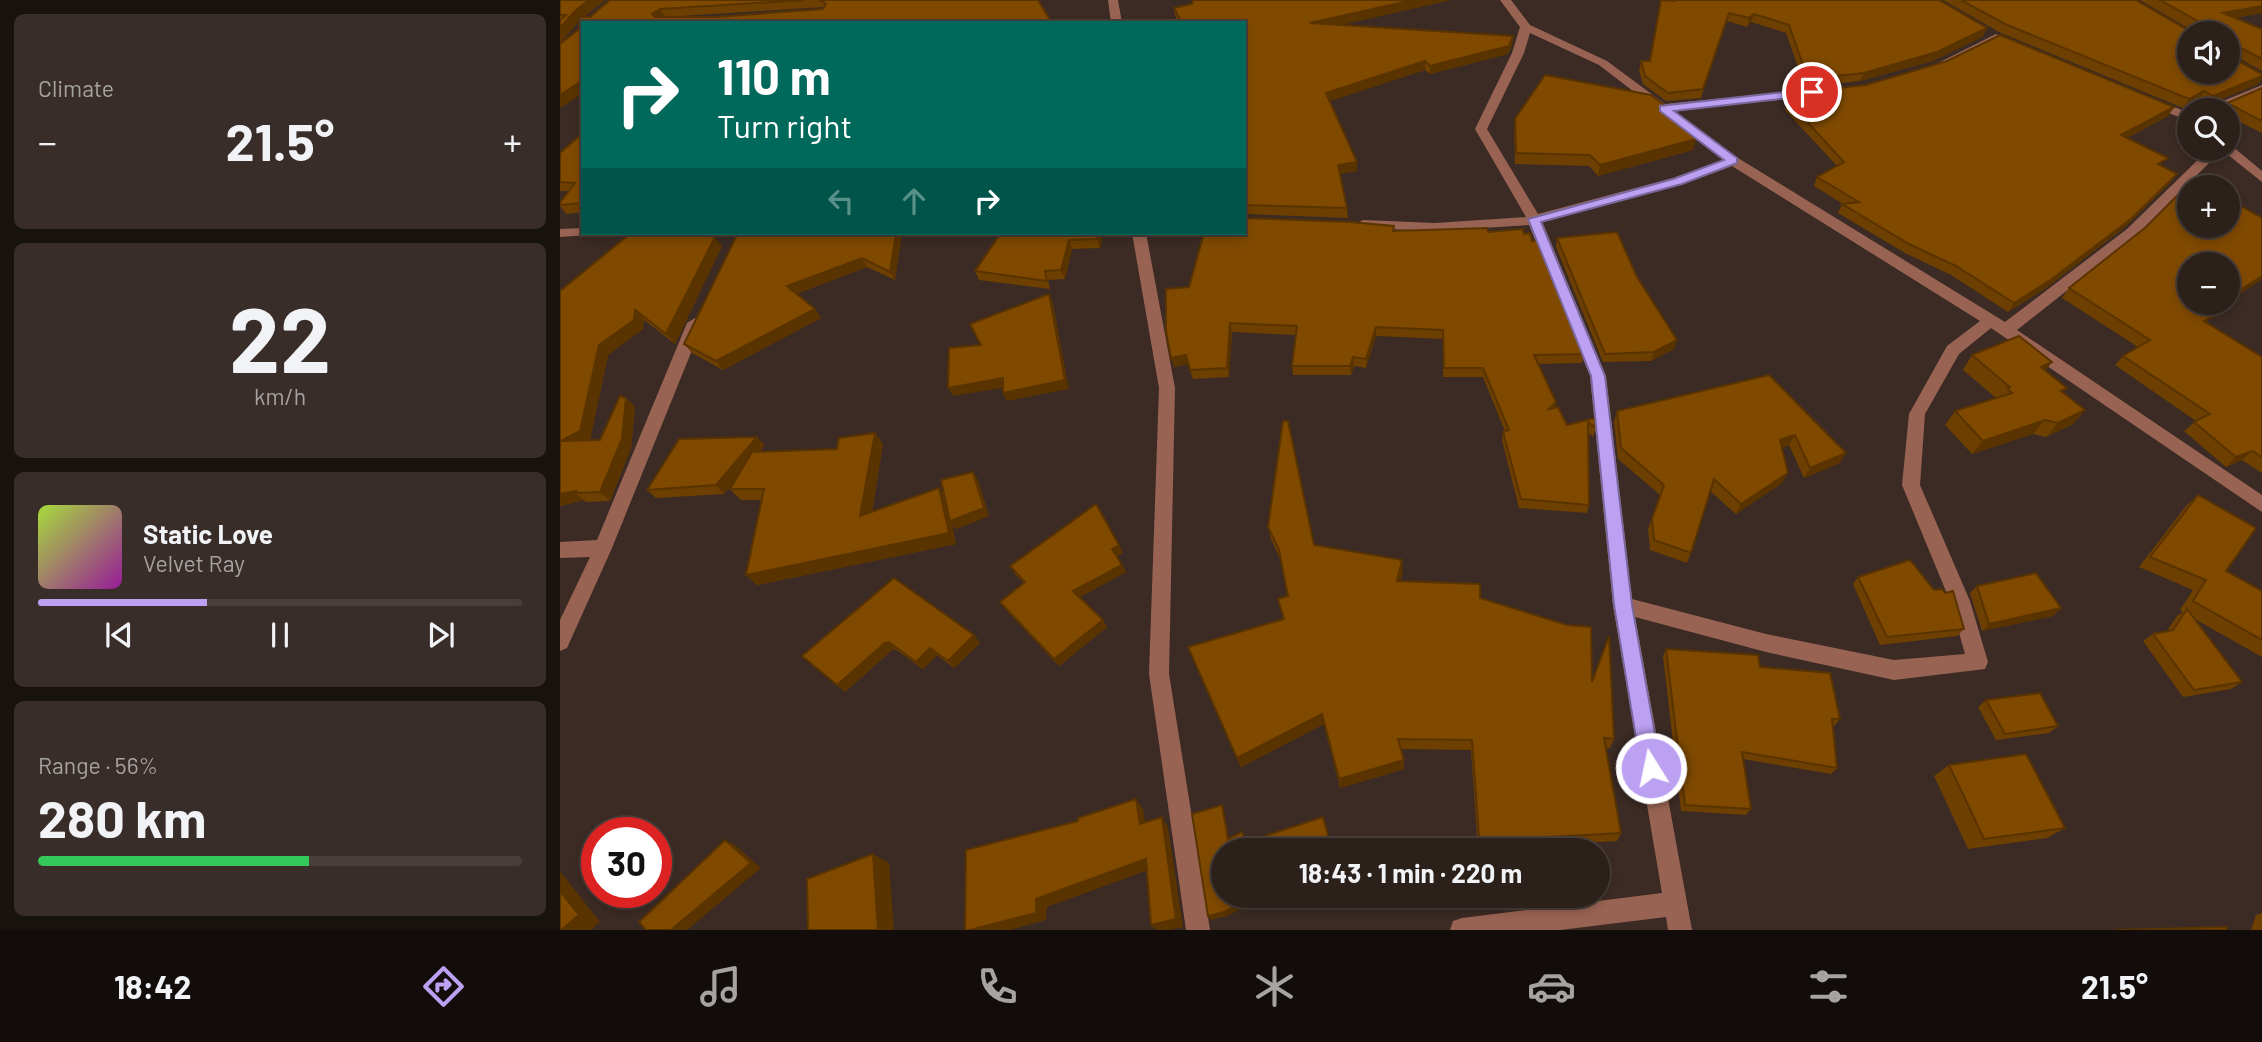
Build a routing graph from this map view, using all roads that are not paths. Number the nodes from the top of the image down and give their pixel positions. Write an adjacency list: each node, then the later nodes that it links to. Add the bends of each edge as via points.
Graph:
1 (1114, 0): 3 (street)
2 (1505, 0): 4 (street)
3 (1117, 21)
4 (1525, 27): 11 (street, via 1603,63); 17 (street, via 1518,53 1480,129)
5 (2008, 43): 6 (street, via 1990,34)
6 (1926, 69)
7 (1848, 88): 11 (street)
8 (2262, 89): 10 (street)
9 (2138, 96): 12 (street)
10 (2238, 98)
11 (1664, 108): 14 (street)
12 (2177, 112)
13 (2240, 160): 16 (street)
14 (1733, 161): 17 (street, via 1678,181); 23 (street)
15 (2204, 161): 23 (street, via 2132,232)
16 (2262, 178)
17 (1534, 219): 18 (street, via 1435,227); 27 (street, via 1598,376)
18 (1354, 224)
19 (581, 232): 20 (street)
20 (560, 233)
21 (1139, 235): 30 (street, via 1167,388 1159,674)
22 (703, 307): 25 (street)
23 (1998, 325): 24 (street); 27 (street, via 1952,350 1917,414 1911,485 1960,601 1978,662 1895,670 1766,643)
24 (2262, 505)
25 (603, 548): 26 (street); 28 (street)
26 (560, 550)
27 (1623, 605): 29 (street)
28 (560, 642)
29 (1673, 904): 31 (street); 32 (street)
30 (1198, 930)
31 (1462, 930)
32 (1679, 930)

